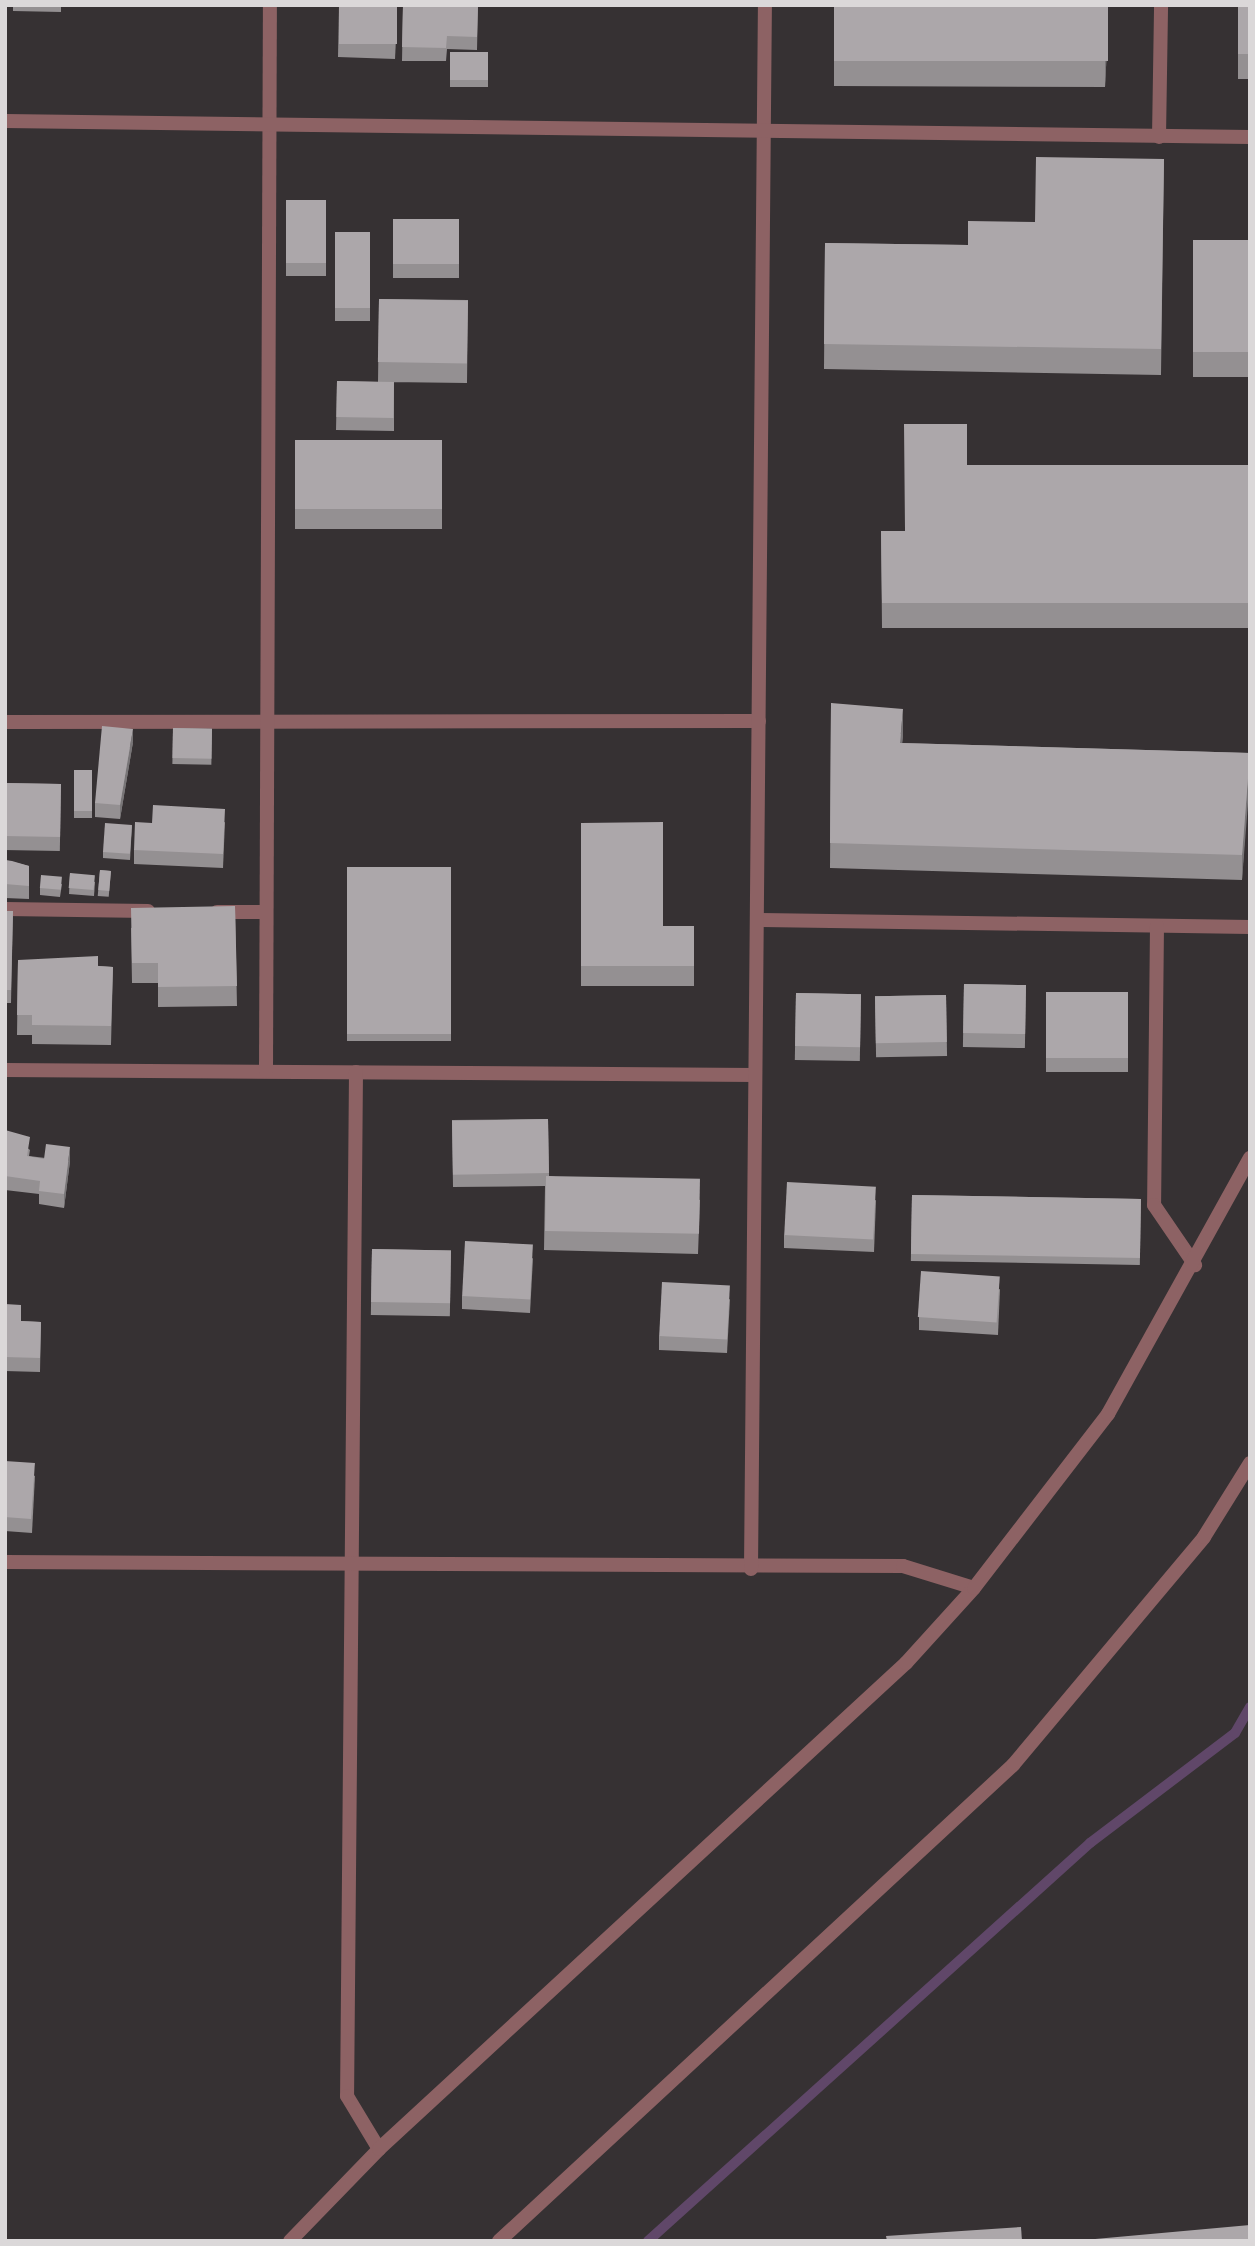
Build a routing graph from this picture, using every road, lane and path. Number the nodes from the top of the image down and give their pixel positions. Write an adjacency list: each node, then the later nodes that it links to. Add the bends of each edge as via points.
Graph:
1 (270, 5): 5 (street)
2 (765, 5): 6 (street)
3 (1161, 5): 7 (street)
4 (5, 121): 5 (street)
5 (268, 122): 6 (street); 11 (street)
6 (763, 134): 7 (street); 9 (street)
7 (1159, 137): 8 (street)
8 (1250, 137)
9 (758, 721): 11 (street); 16 (street)
10 (5, 722): 11 (street)
11 (264, 722): 15 (street)
12 (5, 909): 13 (street)
13 (169, 911)
14 (197, 911): 15 (street)
15 (265, 912): 20 (street)
16 (757, 920): 17 (street); 22 (street)
17 (1157, 926): 18 (street); 24 (street, via 1154,1205)
18 (1250, 927)
19 (5, 1070): 20 (street)
20 (266, 1071): 21 (street)
21 (356, 1072): 22 (street); 27 (street)
22 (755, 1075): 28 (street)
23 (1250, 1158): 24 (street)
24 (1195, 1265): 29 (street, via 1108,1415)
25 (1250, 1462): 32 (street, via 1204,1537 1013,1765)
26 (5, 1562): 27 (street)
27 (350, 1566): 28 (street); 30 (street, via 347,2096)
28 (751, 1569): 29 (street, via 903,1566)
29 (974, 1588): 30 (street, via 906,1663)
30 (379, 2149): 31 (street)
31 (290, 2241)
32 (499, 2241)

